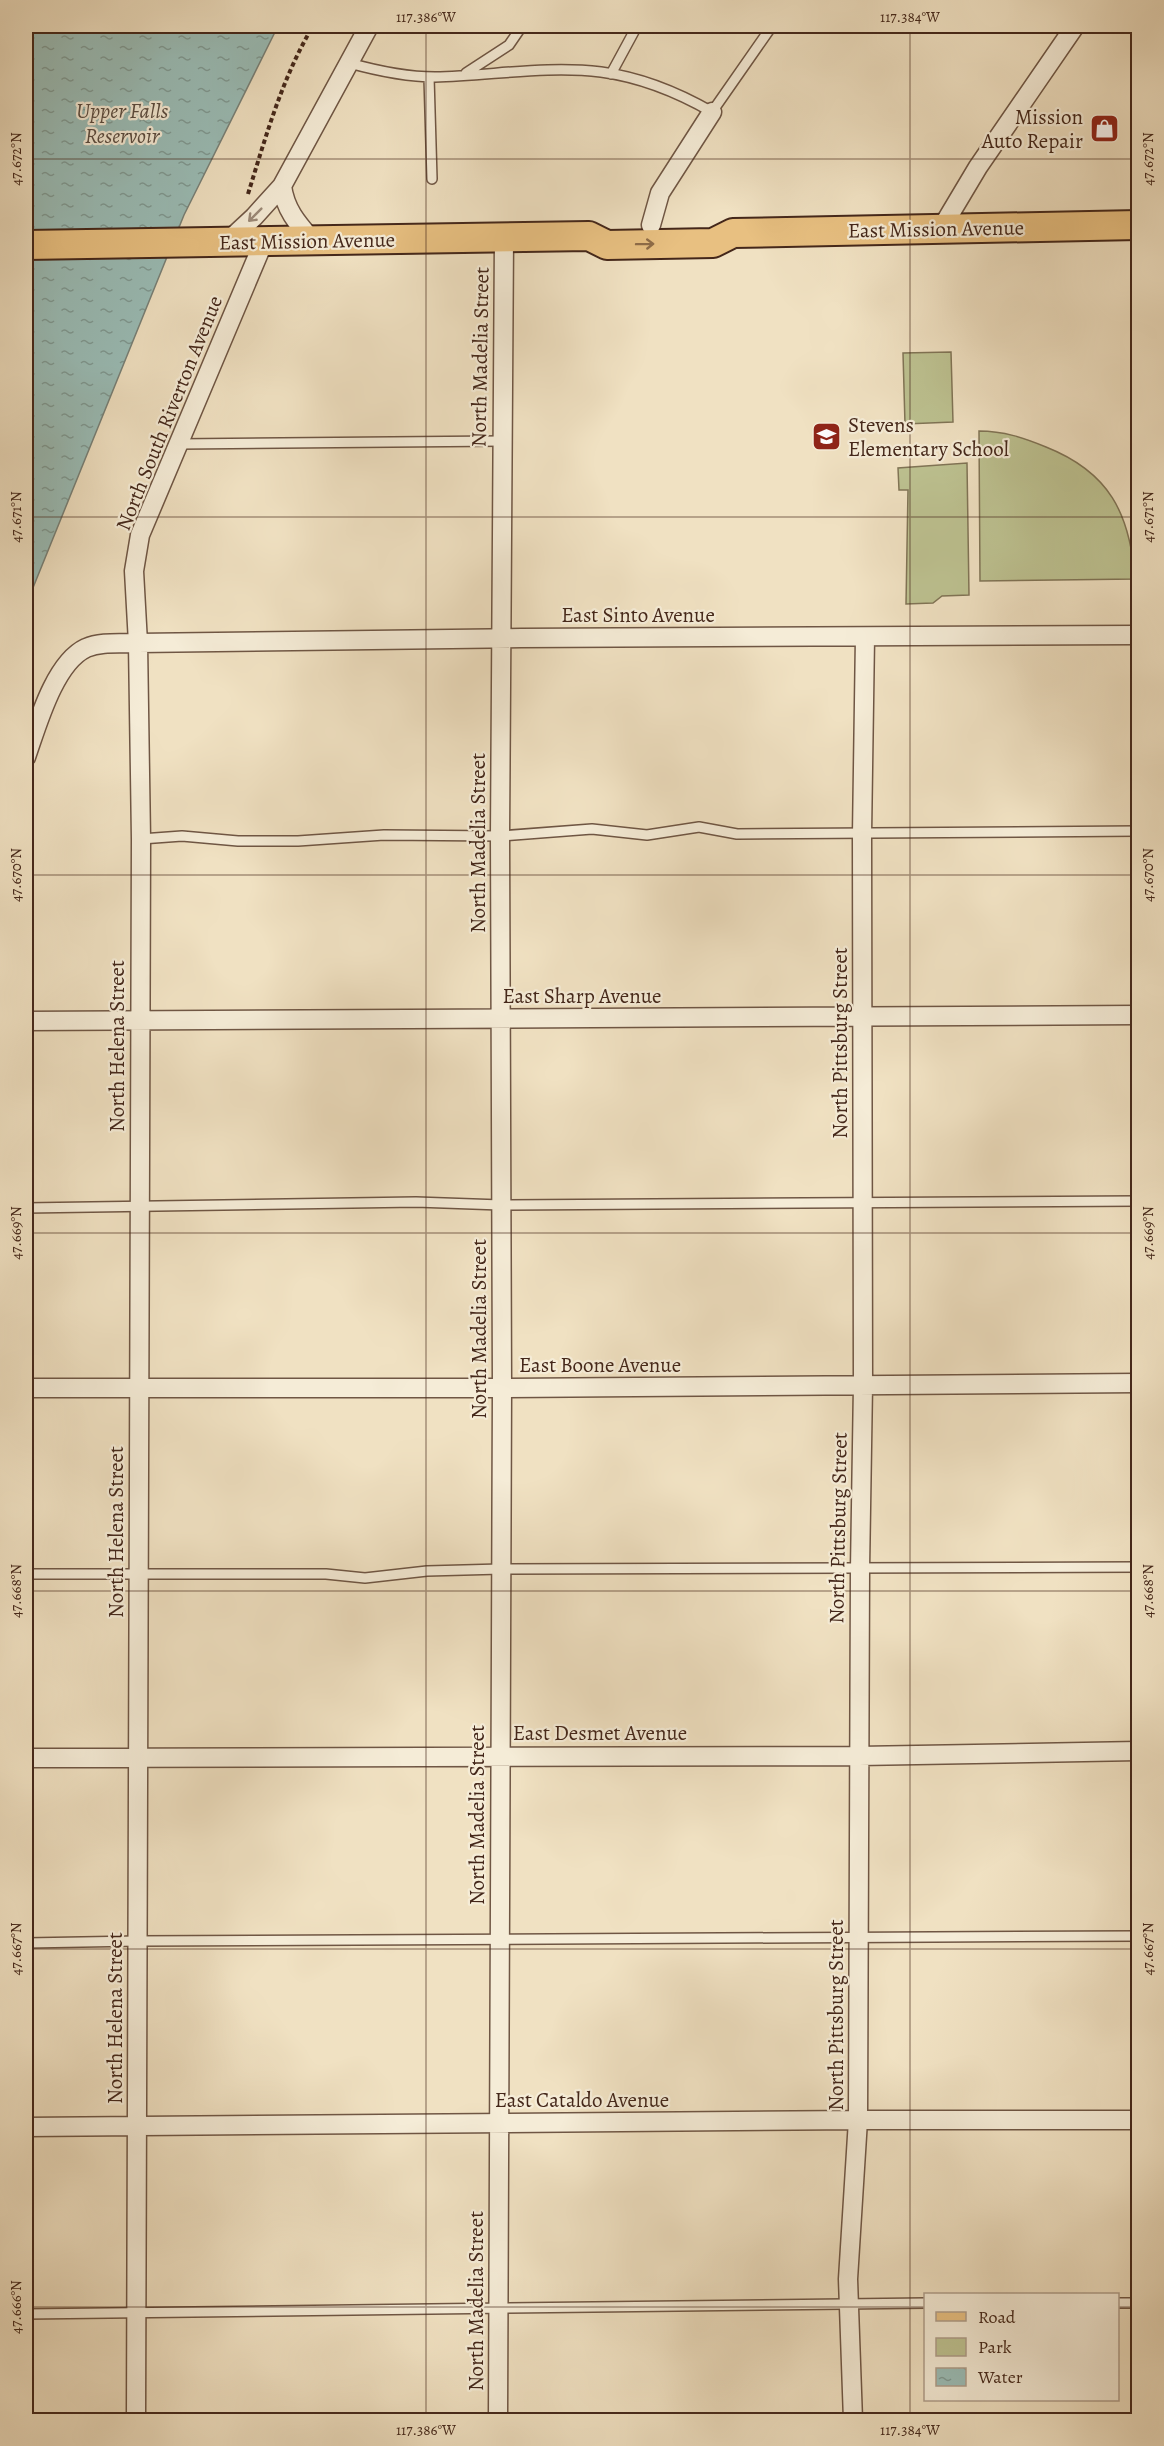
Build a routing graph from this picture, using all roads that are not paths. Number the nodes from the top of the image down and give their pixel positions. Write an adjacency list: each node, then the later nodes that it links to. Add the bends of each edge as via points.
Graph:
1 (369, 26): 6 (street)
2 (522, 26): 7 (lane, via 509,45)
3 (637, 26): 8 (lane)
4 (772, 26): 10 (lane)
5 (1075, 26): 15 (street, via 978,167)
6 (349, 63): 9 (lane, via 385,73); 12 (street)
7 (464, 74): 8 (lane, via 564,70); 9 (lane)
8 (611, 74): 10 (lane, via 663,88)
9 (429, 76): 11 (lane)
10 (712, 112): 13 (street, via 660,193)
11 (432, 178)
12 (282, 186): 19 (street, via 291,216); 21 (street, one-way to 21, via 254,217)
13 (651, 225): 16 (main road, East Mission Avenue, via 713,224); 17 (main road, East Mission Avenue, via 607,226)
14 (1138, 225): 15 (main road, East Mission Avenue)
15 (941, 229): 16 (main road, East Mission Avenue)
16 (733, 233): 17 (main road, East Mission Avenue, one-way to 16, via 607,245 713,243)
17 (589, 236): 18 (main road, East Mission Avenue)
18 (504, 237): 19 (main road, East Mission Avenue); 23 (street, North Madelia Street)
19 (312, 240): 20 (main road, East Mission Avenue)
20 (264, 241): 21 (main road, East Mission Avenue); 24 (street, North South Riverton Avenue)
21 (223, 242): 22 (main road, East Mission Avenue)
22 (26, 245)
23 (502, 441): 24 (lane); 27 (street, North Madelia Street)
24 (178, 444): 28 (street, North South Riverton Avenue, via 136,553)
25 (1138, 635): 26 (street, East Sinto Avenue)
26 (865, 637): 27 (street, East Sinto Avenue); 31 (street, North Pittsburg Street)
27 (502, 639): 28 (street, East Sinto Avenue); 32 (street, North Madelia Street)
28 (138, 644): 29 (street, via 102,644 76,655 56,682); 33 (street, North Helena Street)
29 (26, 757)
30 (1138, 831): 31 (lane)
31 (862, 834): 32 (lane, via 738,834 699,827 647,835 592,829); 35 (street, North Pittsburg Street)
32 (500, 836): 33 (lane, via 384,835 237,842 182,836); 36 (street, North Madelia Street)
33 (141, 838): 37 (street, North Helena Street)
34 (1138, 1016): 35 (street, East Sharp Avenue)
35 (864, 1018): 36 (street, East Sharp Avenue); 40 (street, North Pittsburg Street)
36 (501, 1019): 37 (street, East Sharp Avenue); 42 (street, North Madelia Street)
37 (139, 1020): 38 (street, East Sharp Avenue); 41 (street, North Helena Street)
38 (26, 1021)
39 (1138, 1201): 40 (lane)
40 (862, 1204): 42 (lane); 45 (street, North Pittsburg Street)
41 (139, 1205): 42 (lane); 43 (lane); 48 (street, North Helena Street)
42 (501, 1205): 47 (street, North Madelia Street)
43 (26, 1208)
44 (1138, 1383): 45 (street, East Boone Avenue)
45 (863, 1385): 47 (street, East Boone Avenue); 51 (street, North Pittsburg Street)
46 (26, 1388): 48 (street, East Boone Avenue)
47 (502, 1388): 48 (street, East Boone Avenue); 50 (street, North Madelia Street)
48 (139, 1389): 53 (street, North Helena Street)
49 (1138, 1567): 51 (lane)
50 (501, 1569): 51 (lane); 53 (lane, via 365,1578 327,1574); 55 (street, North Madelia Street)
51 (860, 1569): 56 (street, North Pittsburg Street)
52 (26, 1574): 53 (lane)
53 (139, 1574): 57 (street, North Helena Street)
54 (1138, 1751): 56 (street, East Desmet Avenue)
55 (500, 1756): 56 (street, East Desmet Avenue); 57 (street, East Desmet Avenue); 61 (street, North Madelia Street)
56 (859, 1756): 60 (street, North Pittsburg Street)
57 (138, 1757): 58 (street, East Desmet Avenue); 62 (street, North Helena Street)
58 (26, 1758)
59 (1138, 1936): 60 (lane)
60 (859, 1938): 61 (lane); 64 (street, North Pittsburg Street)
61 (499, 1940): 62 (lane); 66 (street, North Madelia Street)
62 (138, 1941): 63 (lane); 67 (street, North Helena Street)
63 (26, 1943)
64 (858, 2120): 65 (street, East Cataldo Avenue); 66 (street, East Cataldo Avenue); 69 (street, North Pittsburg Street)
65 (1138, 2120)
66 (498, 2123): 67 (street, East Cataldo Avenue); 73 (street, North Madelia Street)
67 (137, 2126): 68 (street, East Cataldo Avenue); 75 (street, North Helena Street)
68 (26, 2127)
69 (849, 2303): 70 (lane); 73 (lane); 78 (street, North Pittsburg Street)
70 (924, 2303)
71 (1119, 2303): 72 (lane)
72 (1138, 2303)
73 (499, 2307): 75 (lane); 77 (street, North Madelia Street)
74 (26, 2314): 75 (lane)
75 (136, 2314): 76 (street, North Helena Street)
76 (136, 2421)
77 (498, 2421)
78 (853, 2421)

